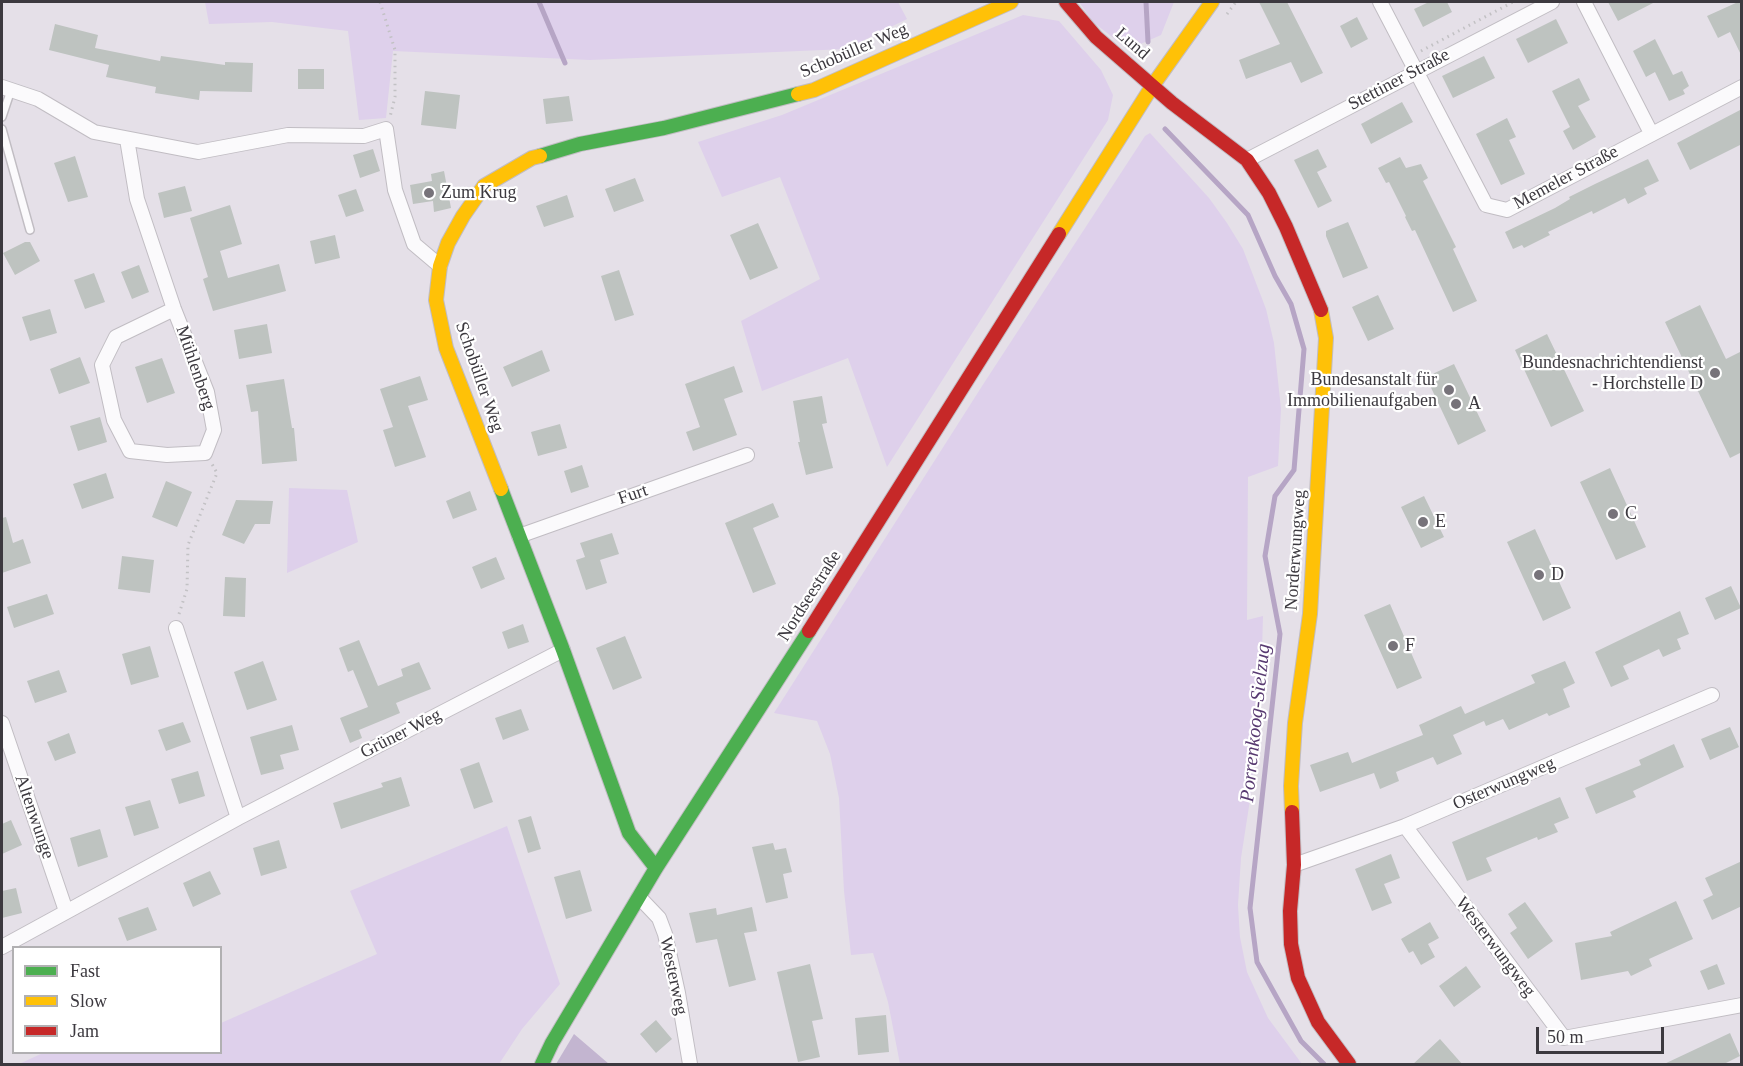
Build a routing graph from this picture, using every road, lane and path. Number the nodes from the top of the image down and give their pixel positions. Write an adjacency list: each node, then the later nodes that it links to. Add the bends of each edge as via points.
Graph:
1 (380, 2): 14 (path, via 395,50 395,98)
2 (1011, 2): 19 (street, Schobüller Weg, via 814,90 532,158 484,186 448,243)
3 (1066, 2): 9 (street, Lund, via 1096,37)
4 (1212, 2): 9 (street, Nordseestraße)
5 (1380, 2): 8 (street, Memeler Straße)
6 (1552, 2): 8 (street, Stettiner Straße)
7 (1584, 2): 15 (street)
8 (1415, 71): 15 (street, Memeler Straße, via 1486,205 1507,210); 17 (street, Stettiner Straße)
9 (1153, 85): 17 (street, Norderwungweg); 31 (street, Nordseestraße)
10 (1742, 87): 15 (street, Memeler Straße)
11 (6, 89): 12 (lane); 16 (street, via 38,99 94,132)
12 (2, 117)
13 (2, 129): 18 (lane)
14 (386, 129): 16 (street, via 364,136 288,135 198,152); 19 (street, via 395,190 414,244)
15 (1651, 133)
16 (127, 139): 20 (street, Mühlenberg, via 136,199)
17 (1247, 160): 30 (street, Norderwungweg, via 1286,227 1320,307 1326,338 1310,614 1291,786)
18 (30, 230)
19 (440, 266): 23 (street, Schobüller Weg, via 436,300 446,348)
20 (174, 309): 21 (street, Mühlenberg, via 207,392 214,430); 21 (street, Mühlenberg, via 117,338 102,365 114,420 130,451 167,455)
21 (205, 453): 24 (path, via 217,472 188,545 186,589)
22 (747, 455): 23 (street, Furt)
23 (519, 536): 25 (street, Schobüller Weg)
24 (176, 628): 28 (street)
25 (563, 650): 28 (street, Grüner Weg); 31 (street, Schobüller Weg, via 629,833)
26 (1712, 695): 29 (street, Osterwungweg)
27 (2, 723): 33 (street, Altenwunge)
28 (238, 818): 33 (street, Grüner Weg)
29 (1405, 826): 30 (street, Osterwungweg); 35 (street, Westerwungweg, via 1564,1038)
30 (1294, 865): 38 (street, Norderwungweg, via 1291,944 1298,978 1318,1022)
31 (656, 868): 32 (street, Nordseestraße)
32 (639, 897): 36 (street, Nordseestraße); 37 (street, Westerweg, via 659,918 665,934)
33 (66, 911): 34 (street, Grüner Weg)
34 (2, 947)
35 (1742, 1005)
36 (542, 1065)
37 (690, 1065)
38 (1349, 1065)

